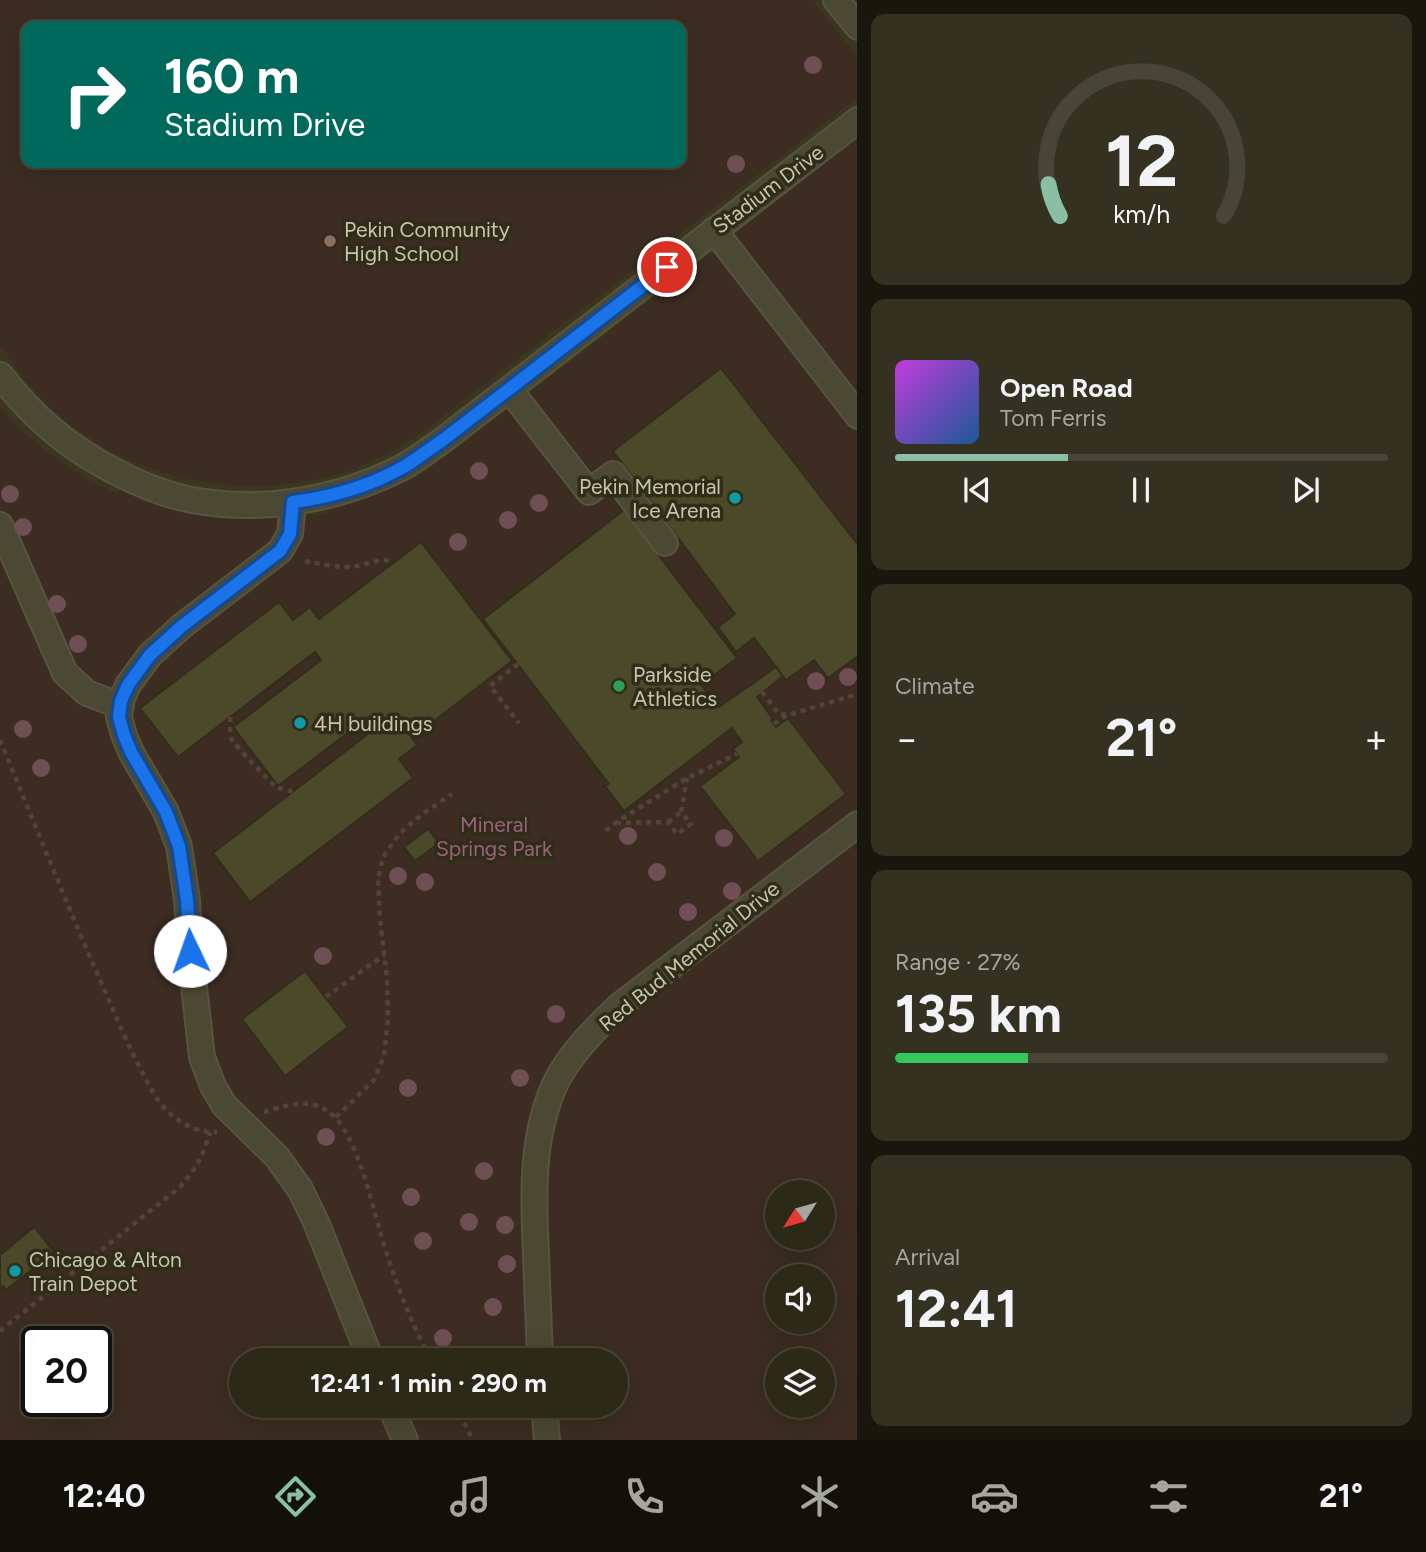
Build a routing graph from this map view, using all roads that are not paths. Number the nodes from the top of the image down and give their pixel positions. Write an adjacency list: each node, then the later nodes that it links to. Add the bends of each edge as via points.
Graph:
1 (836, 0): 2 (street)
2 (857, 27)
3 (857, 121): 4 (street, Stadium Drive)
4 (714, 230): 6 (street, Stadium Drive); 7 (street)
5 (0, 375): 8 (street, Stadium Drive, via 50,428 119,473 191,500 244,505)
6 (509, 389): 8 (street, Stadium Drive, via 405,466 341,492); 10 (street, via 589,492 612,474)
7 (857, 416)
8 (293, 502): 11 (street, via 290,534 280,551 150,655 128,685)
9 (0, 525): 11 (street, via 65,673 87,693)
10 (665, 543)
11 (121, 706): 13 (street, via 119,717 131,752 166,812 179,846 202,1057 224,1105 277,1157 300,1189)
12 (857, 824): 14 (street, Red Bud Memorial Drive, via 618,1007 571,1056 545,1113 535,1164)
13 (365, 1348)
14 (540, 1348)
15 (396, 1418): 17 (street)
16 (545, 1418): 18 (street)
17 (405, 1440)
18 (547, 1440)

